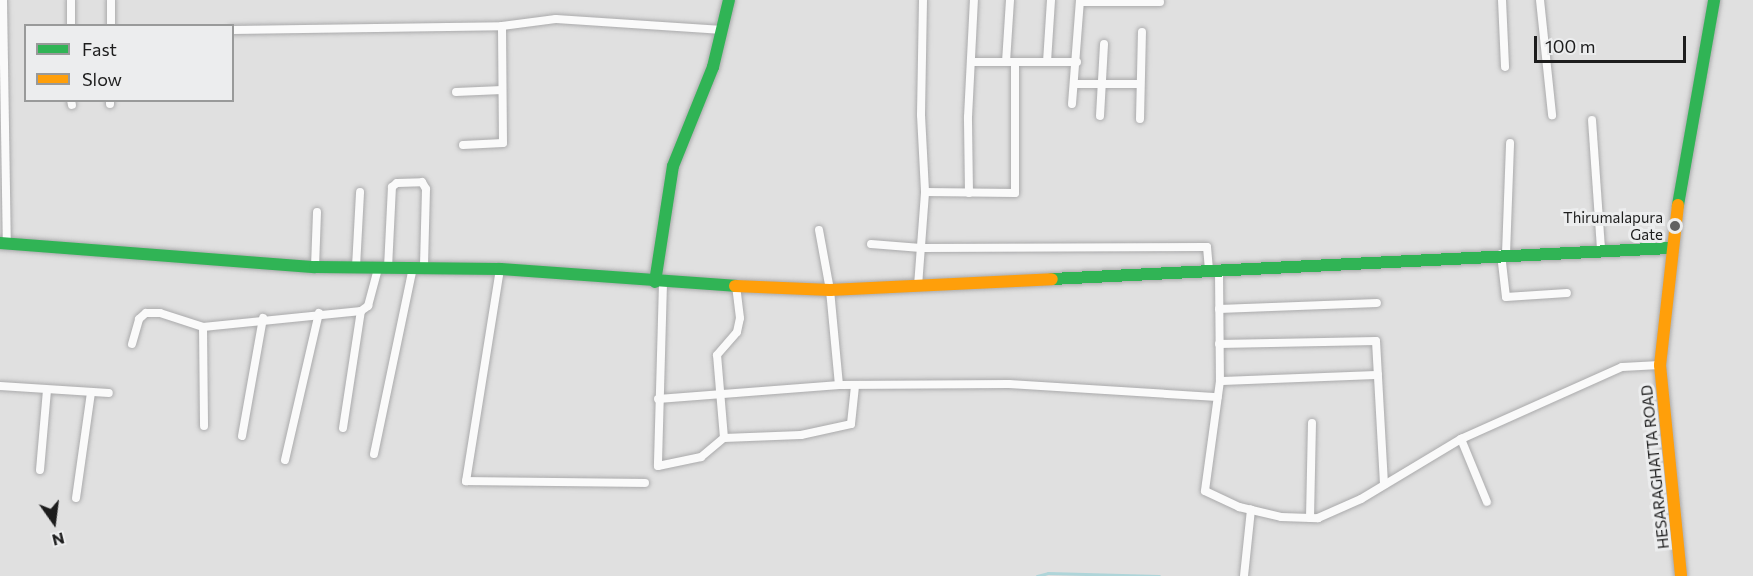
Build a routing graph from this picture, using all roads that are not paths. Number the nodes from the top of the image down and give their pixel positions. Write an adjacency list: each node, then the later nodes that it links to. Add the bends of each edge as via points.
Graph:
1 (3, 0): 43 (street)
2 (71, 0): 14 (street)
3 (111, 0): 15 (street)
4 (729, 0): 18 (street)
5 (923, 0): 39 (street, via 921,115)
6 (974, 0): 21 (street)
7 (1010, 0): 22 (street)
8 (1051, 0): 23 (street)
9 (1502, 0): 25 (street)
10 (1540, 0): 32 (street)
11 (1714, 0): 46 (street, HESARAGHATTA ROAD)
12 (1080, 1): 13 (street); 24 (street)
13 (1160, 2)
14 (71, 24)
15 (111, 24)
16 (502, 26): 17 (street); 18 (street, via 556,20); 29 (street)
17 (234, 30)
18 (723, 30): 55 (street, via 673,166)
19 (1142, 32): 28 (street)
20 (1104, 45): 27 (street)
21 (971, 62): 22 (street); 40 (street)
22 (1011, 62): 23 (street); 40 (street, via 1015,193)
23 (1047, 62): 24 (street)
24 (1077, 62): 26 (street)
25 (1505, 67)
26 (1075, 84): 27 (street); 31 (street)
27 (1102, 84): 28 (street); 33 (street)
28 (1140, 84): 34 (street)
29 (502, 90): 30 (street); 37 (street, via 503,143)
30 (456, 92)
31 (1072, 104)
32 (1552, 115)
33 (1100, 116)
34 (1140, 119)
35 (1592, 120): 47 (street)
36 (1510, 143): 48 (street)
37 (463, 145)
38 (360, 192): 50 (street)
39 (925, 192): 40 (street); 45 (street)
40 (969, 193)
41 (317, 212): 49 (street)
42 (819, 230): 58 (street)
43 (4, 243): 49 (street)
44 (871, 244): 45 (street)
45 (921, 248): 54 (street, via 1206,247); 56 (street)
46 (1670, 248): 47 (street); 68 (street, HESARAGHATTA ROAD)
47 (1601, 249): 48 (street)
48 (1504, 254): 54 (street); 59 (street, via 1506,297)
49 (315, 267): 50 (street)
50 (356, 267): 51 (street)
51 (383, 268): 52 (street); 52 (street, via 392,188 397,183 422,182 426,189); 62 (street, via 368,306)
52 (418, 268): 53 (street); 86 (street)
53 (500, 269): 55 (street); 89 (street, via 466,481)
54 (1214, 272): 56 (street); 61 (street)
55 (659, 283): 57 (street); 79 (street)
56 (918, 286): 58 (street)
57 (736, 287): 58 (street); 77 (street, via 740,318 737,332 717,355)
58 (830, 290): 71 (street)
59 (1567, 293)
60 (1377, 303): 61 (street)
61 (1219, 309): 67 (street)
62 (361, 311): 63 (street); 82 (street)
63 (319, 313): 64 (street); 87 (street)
64 (262, 318): 65 (street); 83 (street)
65 (203, 327): 66 (street, via 160,313 146,313 138,319); 81 (street)
66 (132, 344)
67 (1219, 344): 69 (street, via 1377,341); 70 (street)
68 (1660, 365): 85 (street, via 1622,367); 96 (street, HESARAGHATTA ROAD)
69 (1378, 375): 70 (street); 90 (street)
70 (1220, 381): 78 (street)
71 (839, 385): 73 (street); 77 (street)
72 (0, 386): 74 (street)
73 (855, 386): 78 (street, via 1009,384); 84 (street, via 851,424 801,435)
74 (47, 390): 75 (street); 88 (street)
75 (91, 393): 76 (street); 91 (street)
76 (109, 393)
77 (722, 396): 79 (street); 84 (street)
78 (1218, 397): 93 (street, via 1204,491)
79 (658, 399): 84 (street, via 658,466 701,457)
80 (1312, 423): 94 (street)
81 (204, 426)
82 (343, 428)
83 (242, 436)
84 (724, 438)
85 (1461, 439): 90 (street); 92 (street)
86 (374, 454)
87 (285, 460)
88 (40, 470)
89 (645, 483)
90 (1384, 485): 94 (street)
91 (76, 498)
92 (1487, 502)
93 (1251, 509): 94 (street, via 1281,517); 95 (street)
94 (1310, 518)
95 (1244, 576)
96 (1681, 576)

